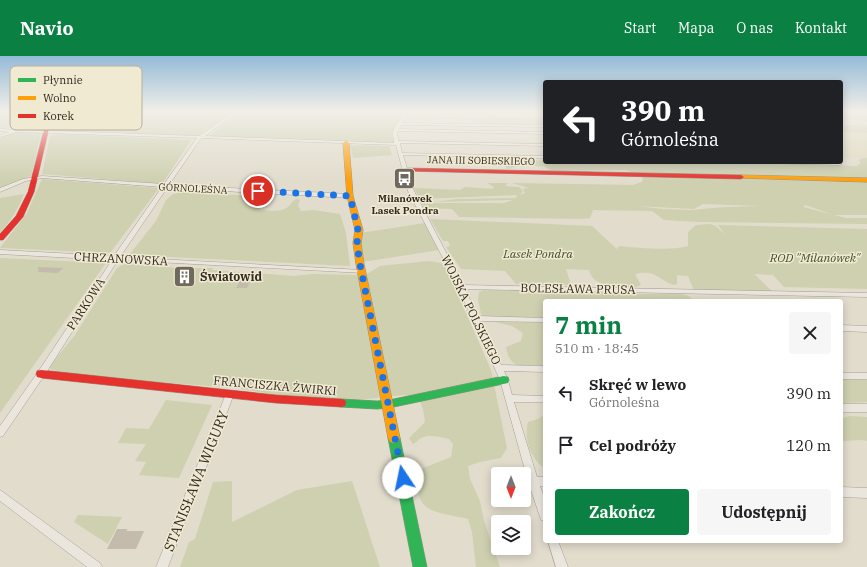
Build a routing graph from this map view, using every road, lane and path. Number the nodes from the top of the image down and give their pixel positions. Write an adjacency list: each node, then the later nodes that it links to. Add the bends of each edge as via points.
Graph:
1 (44, 135): 12 (street)
2 (134, 135): 5 (street)
3 (204, 135): 5 (street, PARKOWA)
4 (395, 135): 7 (street, WOJSKA POLSKIEGO)
5 (201, 137): 6 (street); 14 (street, PARKOWA)
6 (346, 143): 7 (street); 16 (street)
7 (396, 143): 8 (street); 9 (street, WOJSKA POLSKIEGO)
8 (543, 145)
9 (401, 154): 10 (street); 11 (street, WOJSKA POLSKIEGO)
10 (543, 157)
11 (406, 170): 13 (street, JANA III SOBIESKIEGO); 21 (street, WOJSKA POLSKIEGO, via 411,191)
12 (35, 178): 14 (street, GÓRNOLEŚNA); 15 (street, GÓRNOLEŚNA); 17 (street, via 19,217)
13 (867, 180)
14 (165, 186): 16 (street, GÓRNOLEŚNA); 19 (street, PARKOWA)
15 (0, 190)
16 (350, 196): 20 (street, via 358,230 357,244)
17 (0, 238)
18 (0, 252): 19 (street, CHRZANOWSKA)
19 (116, 258): 20 (street, CHRZANOWSKA); 29 (street, PARKOWA)
20 (362, 272): 36 (street)
21 (461, 287): 22 (street, BOLESŁAWA PRUSA); 23 (street, WOJSKA POLSKIEGO)
22 (867, 295)
23 (476, 318): 24 (street); 27 (street, WOJSKA POLSKIEGO)
24 (543, 320)
25 (843, 328): 26 (street)
26 (867, 329)
27 (499, 368): 28 (street); 32 (street, WOJSKA POLSKIEGO)
28 (543, 369)
29 (41, 374): 33 (street, FRANCISZKA ŻWIRKI); 39 (street, PARKOWA)
30 (843, 376): 31 (street)
31 (867, 376)
32 (504, 380): 34 (street, WOJSKA POLSKIEGO); 36 (street, FRANCISZKA ŻWIRKI)
33 (230, 394): 36 (street, FRANCISZKA ŻWIRKI, via 292,400); 48 (street, STANISŁAWA WIGURY)
34 (510, 398): 35 (street); 40 (street, WOJSKA POLSKIEGO)
35 (543, 399)
36 (389, 404): 49 (street)
37 (843, 408): 38 (street)
38 (867, 408)
39 (0, 433)
40 (533, 481): 41 (street); 45 (street, WOJSKA POLSKIEGO)
41 (543, 482)
42 (843, 492): 43 (street)
43 (867, 493)
44 (0, 495): 47 (street)
45 (543, 510)
46 (554, 543): 50 (street)
47 (96, 567)
48 (162, 567)
49 (420, 567)
50 (562, 567)

